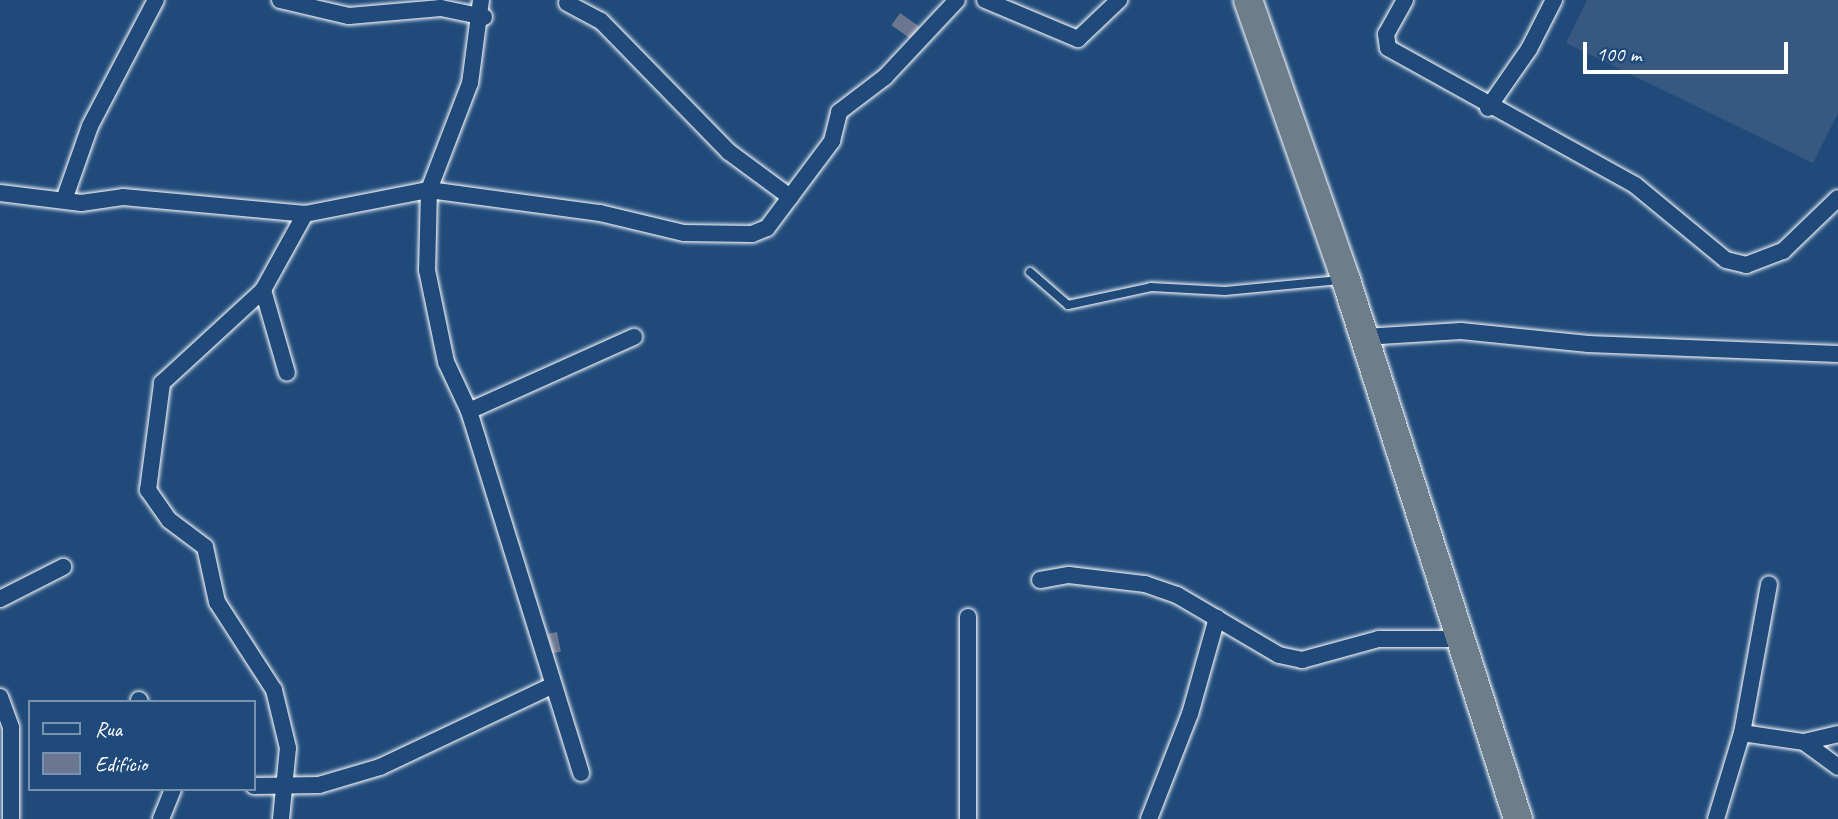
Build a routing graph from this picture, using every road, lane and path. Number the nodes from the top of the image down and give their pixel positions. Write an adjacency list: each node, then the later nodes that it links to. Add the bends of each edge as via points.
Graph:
1 (156, 0): 17 (street, via 90,126)
2 (280, 0): 11 (street, via 349,16 442,8)
3 (481, 0): 11 (street)
4 (957, 0): 15 (street, via 885,78 839,112 832,141)
5 (985, 0): 6 (street, via 1078,39)
6 (1119, 0)
7 (1248, 0): 20 (highway)
8 (1405, 0): 12 (street, via 1386,34 1388,48)
9 (1554, 0): 12 (street, via 1530,49)
10 (567, 3): 15 (street, via 601,21 729,152)
11 (484, 17): 13 (street, via 470,83)
12 (1488, 108): 16 (street, via 1635,185 1707,246 1746,265 1783,251)
13 (429, 190): 15 (street, via 600,213 684,233 743,235 767,229); 18 (street); 26 (street, via 434,321)
14 (0, 193): 17 (street)
15 (790, 197)
16 (1838, 198)
17 (64, 200): 18 (street, via 123,197)
18 (305, 214): 21 (street)
19 (1030, 272): 20 (lane, via 1068,305 1151,286 1225,291)
20 (1346, 280): 23 (highway)
21 (264, 290): 25 (street); 42 (street, via 162,383 148,490 169,520 205,547 217,602 274,690 284,723)
22 (634, 337): 26 (street)
23 (1364, 337): 24 (street, via 1461,331 1588,344); 33 (highway)
24 (1838, 354)
25 (287, 373)
26 (469, 411): 34 (street)
27 (62, 567): 30 (street)
28 (1040, 580): 32 (street, via 1069,575 1145,584)
29 (1769, 584): 36 (street)
30 (0, 599)
31 (968, 617): 47 (street)
32 (1217, 618): 33 (street, via 1279,655 1302,660 1379,639); 48 (street, via 1190,714)
33 (1459, 639): 49 (highway)
34 (551, 686): 40 (street); 42 (street, via 380,767 319,785)
35 (0, 696): 44 (street, via 11,728)
36 (1742, 733): 38 (street); 50 (street)
37 (1838, 734): 38 (street)
38 (1804, 743): 39 (street)
39 (1838, 767)
40 (581, 774)
41 (256, 786): 42 (street)
42 (286, 786): 46 (street)
43 (172, 791): 45 (street)
44 (11, 819)
45 (161, 819)
46 (281, 819)
47 (968, 819)
48 (1149, 819)
49 (1518, 819)
50 (1716, 819)

